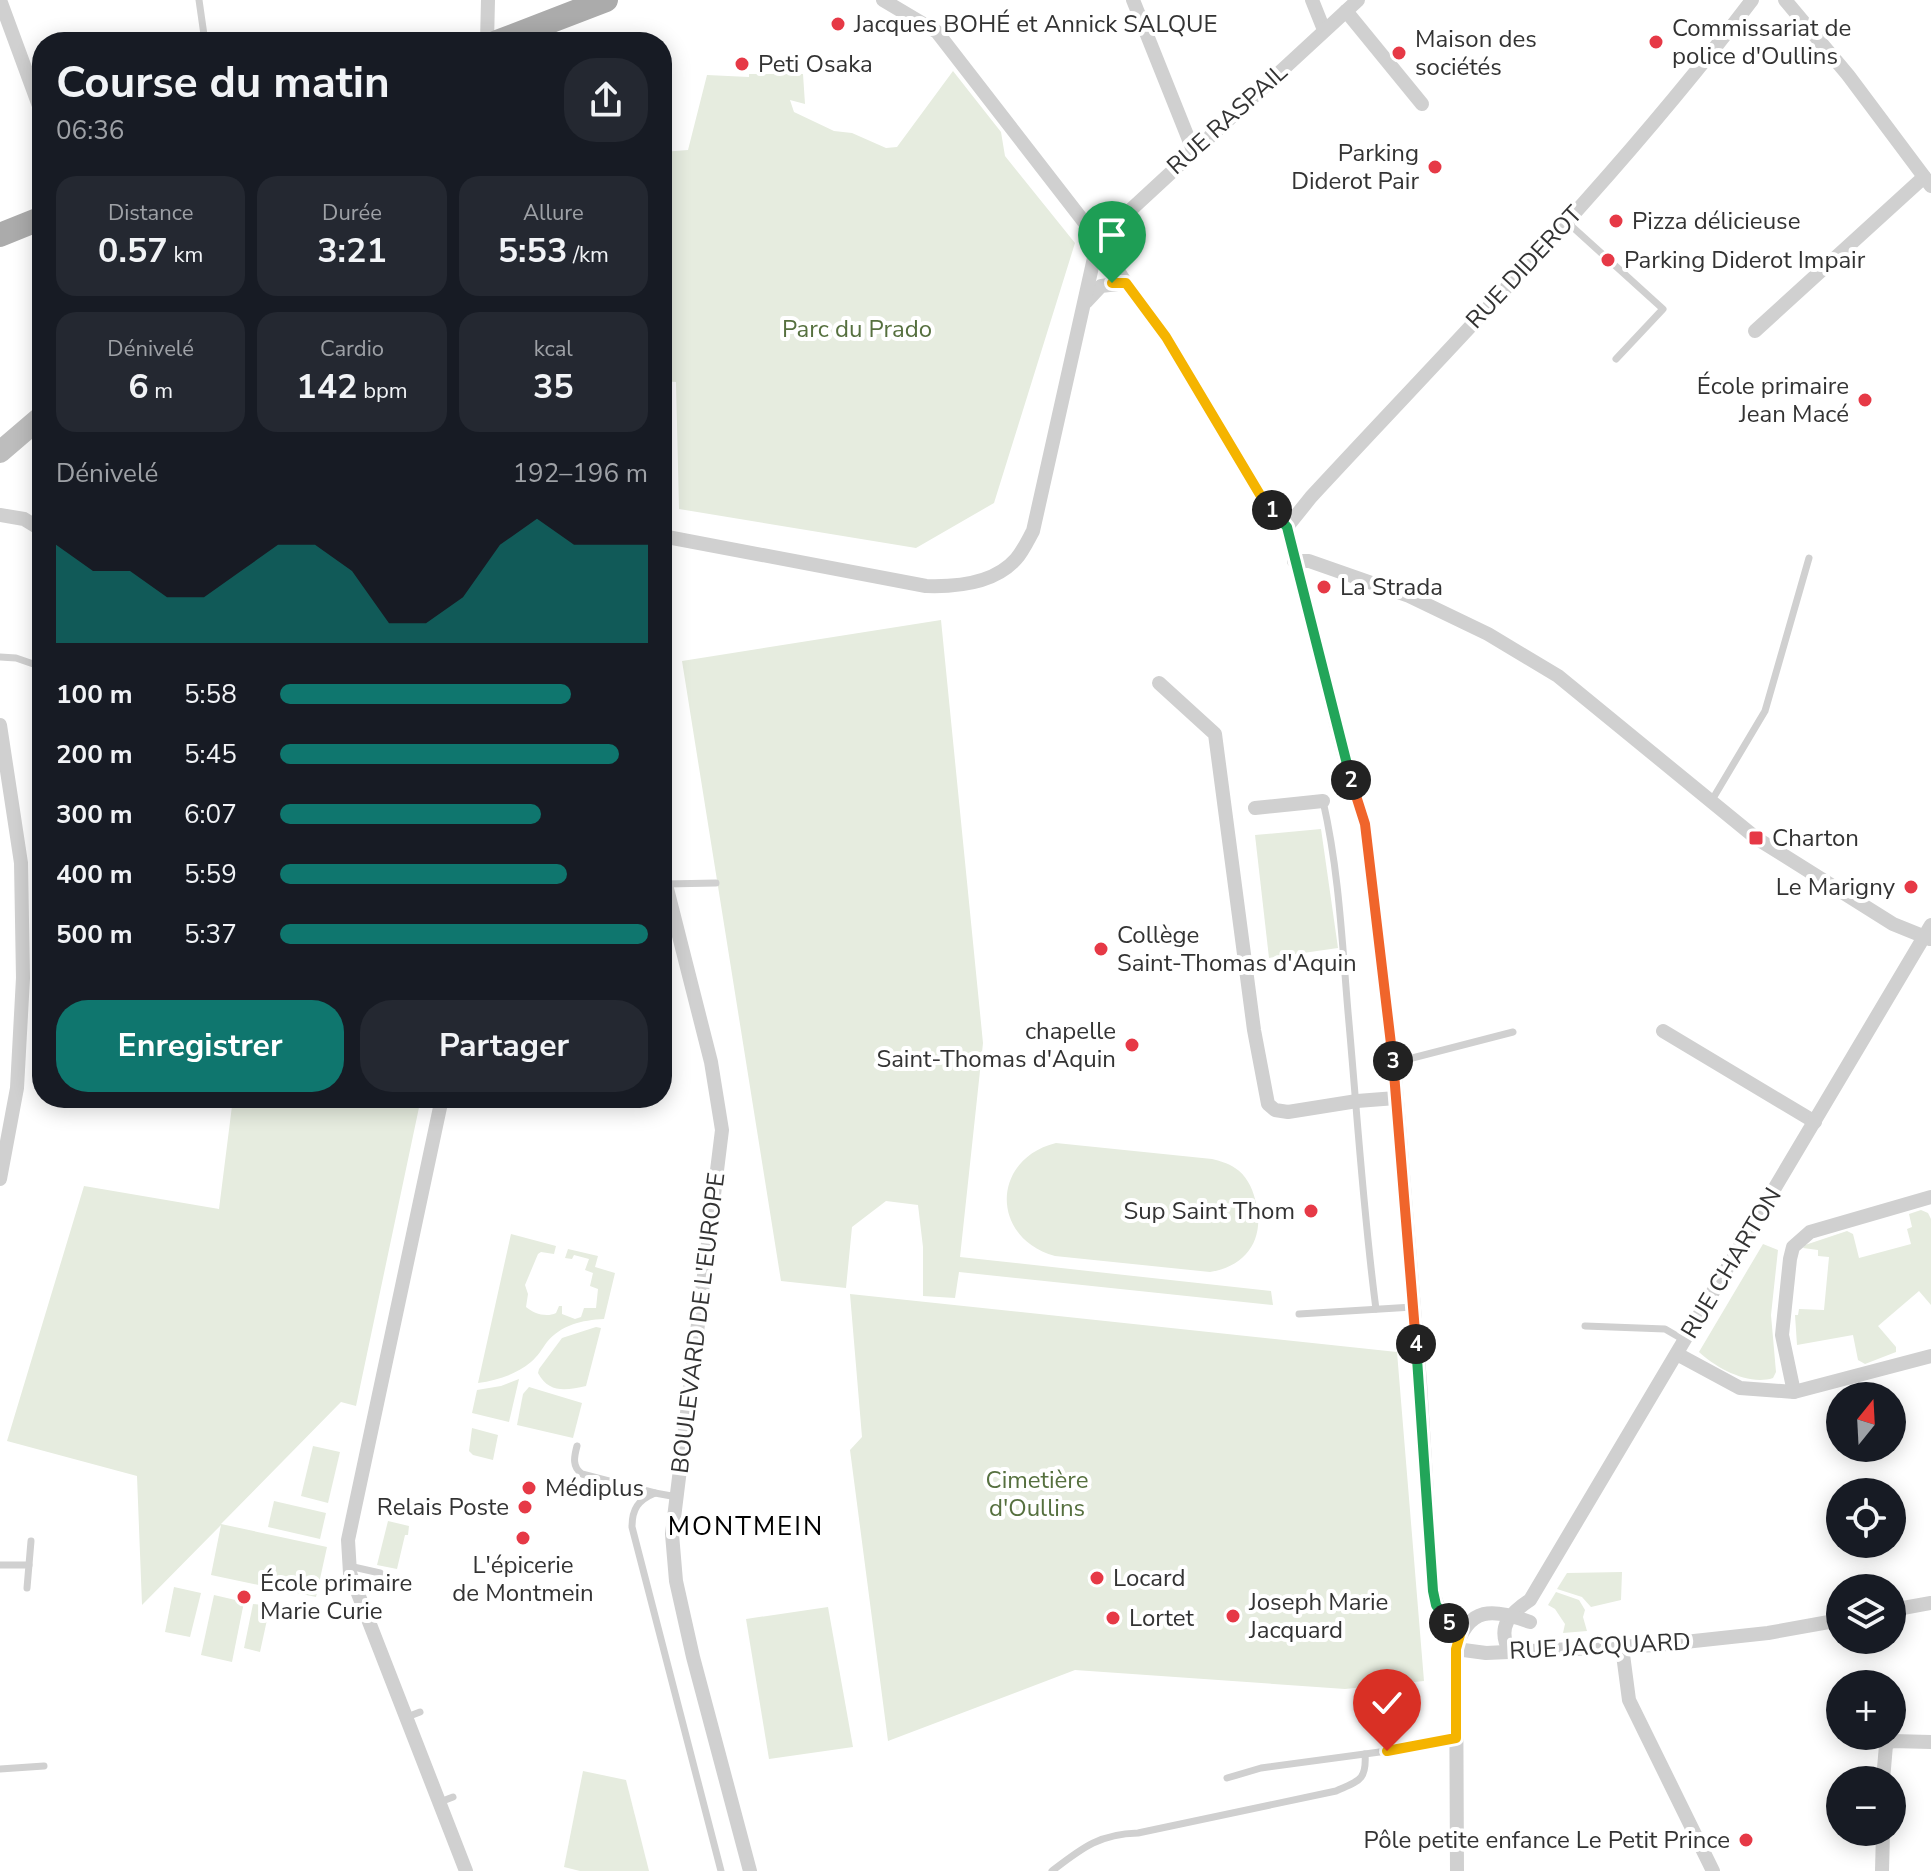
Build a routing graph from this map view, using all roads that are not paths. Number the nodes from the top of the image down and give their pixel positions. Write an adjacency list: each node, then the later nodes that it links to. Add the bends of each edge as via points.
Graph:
1 (0, 0): 16 (street)
2 (199, 0): 13 (lane)
3 (488, 0): 14 (street)
4 (606, 0): 15 (main road)
5 (883, 0): 23 (street, via 937,32)
6 (1133, 0): 18 (street)
7 (1312, 0): 12 (street)
8 (1358, 0): 11 (street, RUE RASPAIL)
9 (1752, 0): 21 (street, RUE DIDEROT)
10 (1785, 0): 19 (street)
11 (1346, 11): 12 (street, RUE RASPAIL); 17 (street)
12 (1324, 30): 18 (street, RUE RASPAIL)
13 (204, 32)
14 (487, 32)
15 (523, 32)
16 (32, 87)
17 (1422, 104)
18 (1193, 150): 23 (street, RUE RASPAIL)
19 (1927, 181): 26 (street)
20 (32, 222): 22 (main road)
21 (1567, 222): 27 (lane, via 1663,309); 32 (street, RUE DIDEROT)
22 (0, 235)
23 (1098, 240): 24 (street); 25 (street)
24 (1126, 283): 25 (street, via 1101,286); 32 (street, via 1166,337 1262,498)
25 (1084, 305): 33 (street, via 1033,531 1004,570 960,585 926,586)
26 (1755, 331)
27 (1616, 359)
28 (32, 425): 29 (street)
29 (0, 452)
30 (0, 515): 31 (street)
31 (32, 524)
32 (1287, 527): 35 (street)
33 (672, 538)
34 (1809, 558): 41 (lane, via 1765,711)
35 (1294, 561): 41 (street, via 1309,561 1409,596 1488,634 1558,676); 50 (street, via 1365,824)
36 (0, 657): 37 (lane)
37 (32, 664)
38 (1159, 683): 43 (street, via 1215,734)
39 (0, 725): 40 (street)
40 (5, 796): 55 (street, via 21,863 23,978 17,1088)
41 (1712, 800): 47 (street, via 1756,838 1893,924)
42 (1323, 801): 43 (street); 52 (lane, via 1341,914)
43 (1227, 815): 52 (street, via 1268,1104 1288,1112)
44 (716, 883): 45 (lane)
45 (672, 884)
46 (672, 908): 67 (street, BOULEVARD DE L'EUROPE, via 711,1062 722,1130)
47 (1929, 934): 54 (street, RUE CHARTON)
48 (1663, 1031): 54 (street)
49 (1513, 1032): 50 (lane)
50 (1393, 1063): 51 (street)
51 (1396, 1098): 52 (street); 57 (street)
52 (1357, 1101): 58 (lane)
53 (440, 1108): 71 (street, via 356,1498)
54 (1815, 1122): 61 (street, RUE CHARTON)
55 (0, 1179)
56 (1931, 1197): 64 (street, via 1810,1232 1793,1247 1782,1335)
57 (1413, 1307): 58 (lane); 80 (street, via 1433,1591 1449,1623)
58 (1376, 1309): 59 (lane)
59 (1299, 1314)
60 (1585, 1326): 61 (lane, via 1665,1329)
61 (1685, 1340): 62 (street, RUE CHARTON)
62 (1677, 1354): 64 (street, via 1740,1388); 74 (street, RUE CHARTON)
63 (1931, 1359): 64 (street)
64 (1794, 1392)
65 (577, 1446): 66 (lane, via 574,1463 582,1474)
66 (655, 1493): 67 (lane); 94 (lane, via 637,1504 632,1527)
67 (677, 1497): 95 (street, BOULEVARD DE L'EUROPE, via 672,1534 676,1581)
68 (31, 1541): 70 (lane)
69 (0, 1565): 70 (lane)
70 (29, 1565): 73 (lane)
71 (349, 1566): 72 (lane); 93 (street, via 447,1800)
72 (380, 1573)
73 (27, 1588)
74 (1530, 1600): 77 (street, RUE CHARTON); 78 (street)
75 (1931, 1603): 76 (street)
76 (1906, 1607)
77 (1509, 1614): 78 (street, RUE JACQUARD); 80 (street, RUE JACQUARD, via 1481,1615); 84 (street, via 1505,1626)
78 (1530, 1622): 82 (street)
79 (1826, 1623): 81 (street, RUE JACQUARD)
80 (1462, 1628): 83 (street)
81 (1622, 1647): 82 (street, RUE JACQUARD); 98 (street, via 1629,1700)
82 (1550, 1648): 84 (street, RUE JACQUARD)
83 (1456, 1649): 84 (street, RUE JACQUARD); 85 (street)
84 (1510, 1652)
85 (1456, 1738): 87 (lane); 97 (street)
86 (1931, 1742): 89 (street, via 1892,1741 1886,1745)
87 (1365, 1754): 91 (lane, via 1261,1768); 96 (lane, via 1360,1781 1336,1791 1115,1834 1098,1839)
88 (44, 1766): 90 (lane)
89 (1884, 1766)
90 (0, 1769)
91 (1227, 1778)
92 (1883, 1846): 99 (street)
93 (466, 1871)
94 (721, 1871)
95 (750, 1871)
96 (1052, 1871)
97 (1457, 1871)
98 (1713, 1871)
99 (1882, 1871)

